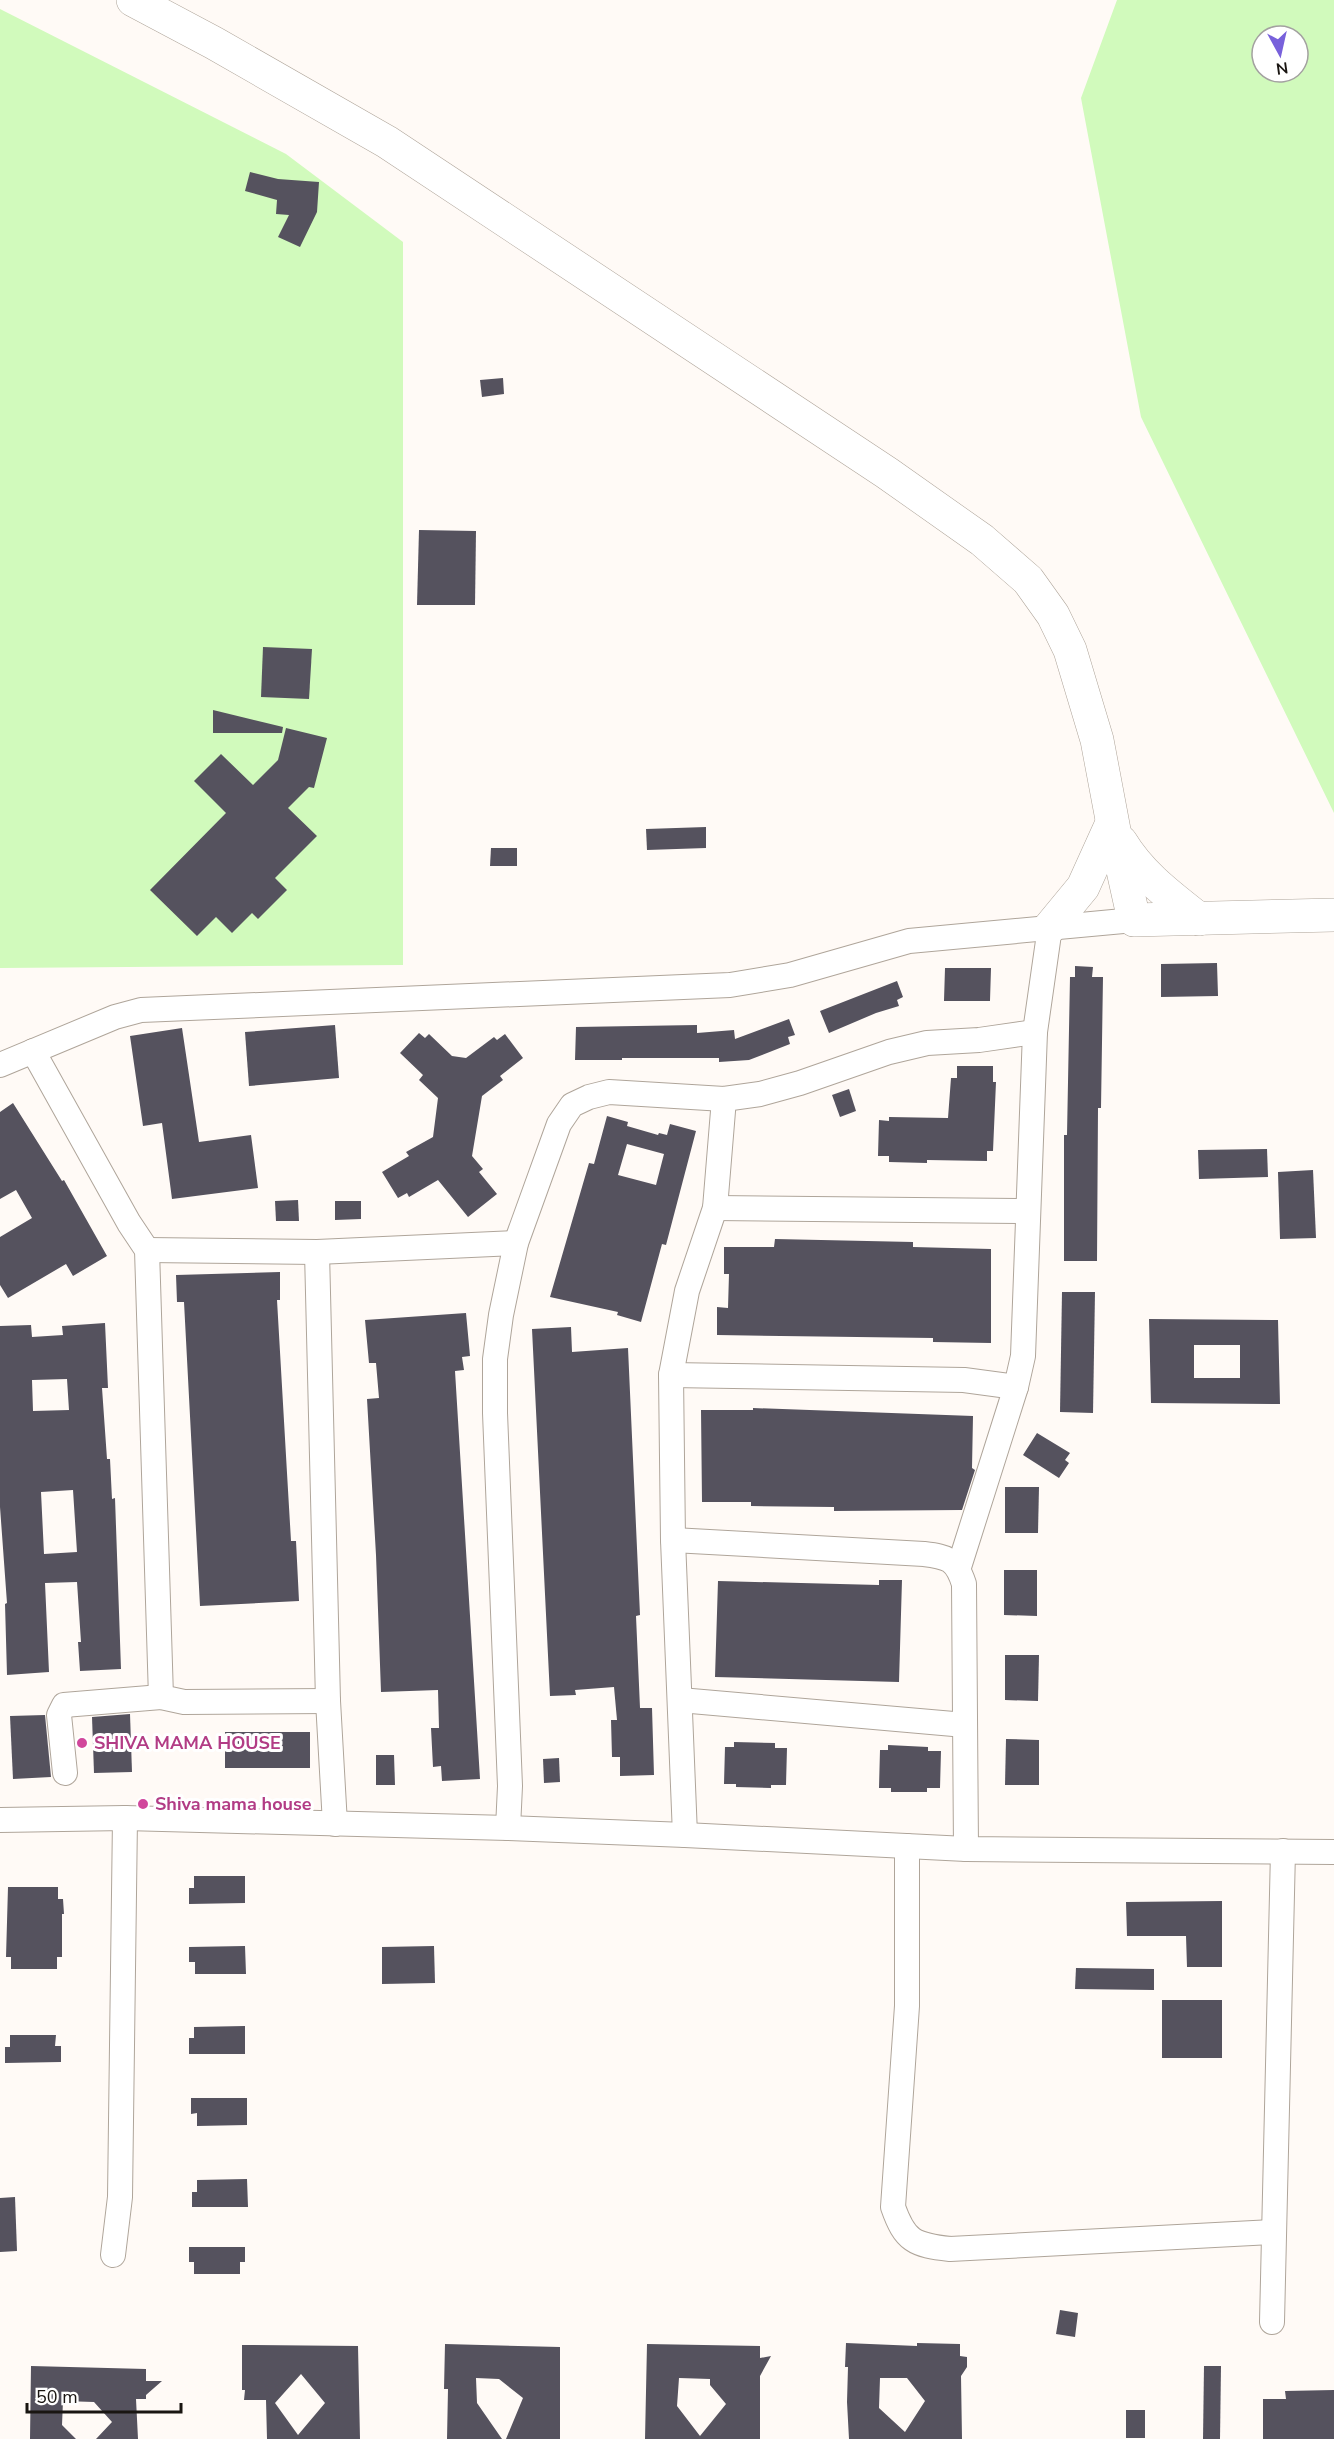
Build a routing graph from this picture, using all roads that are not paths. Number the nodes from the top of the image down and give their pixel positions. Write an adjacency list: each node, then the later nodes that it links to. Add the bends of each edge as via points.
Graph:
1 (134, 0): 2 (street, via 387,142 982,540 1028,580 1053,615 1070,650 1097,740)
2 (1113, 826): 4 (street, via 1132,860 1164,893); 5 (street); 6 (street, via 1083,887)
3 (1334, 915): 4 (street)
4 (1199, 919): 5 (street)
5 (1134, 920): 6 (street)
6 (1050, 927): 7 (street); 8 (street, via 909,941 790,975 730,985 141,1010)
7 (1035, 1032): 10 (street, via 927,1043 800,1083); 12 (street)
8 (33, 1052): 9 (street); 14 (street)
9 (0, 1065)
10 (724, 1099): 11 (street); 13 (street, via 609,1092 572,1105 559,1124)
11 (715, 1208): 12 (street); 16 (street, via 687,1291)
12 (1027, 1211): 17 (street, via 1023,1356)
13 (516, 1243): 15 (street); 28 (street, via 495,1359 510,1786)
14 (147, 1250): 15 (street); 20 (street)
15 (317, 1252): 22 (street)
16 (671, 1375): 17 (street, via 964,1380); 18 (street)
17 (1016, 1387): 19 (street)
18 (673, 1540): 19 (street, via 924,1554 944,1557); 21 (street)
19 (959, 1567): 23 (street, via 964,1584)
20 (161, 1697): 22 (street, via 184,1702); 24 (street, via 64,1705 59,1714)
21 (680, 1700): 23 (street); 29 (street)
22 (328, 1701): 27 (street)
23 (965, 1725): 31 (street)
24 (64, 1773)
25 (125, 1818): 26 (street); 27 (street); 35 (street, via 120,2197)
26 (0, 1820)
27 (335, 1824): 28 (street)
28 (508, 1828): 29 (street)
29 (685, 1835): 30 (street)
30 (907, 1846): 31 (street); 34 (street, via 907,2006 893,2207 910,2239 950,2249)
31 (966, 1849): 32 (street)
32 (1283, 1851): 33 (street); 34 (street)
33 (1334, 1852)
34 (1274, 2232): 36 (street)
35 (113, 2255)
36 (1272, 2322)

